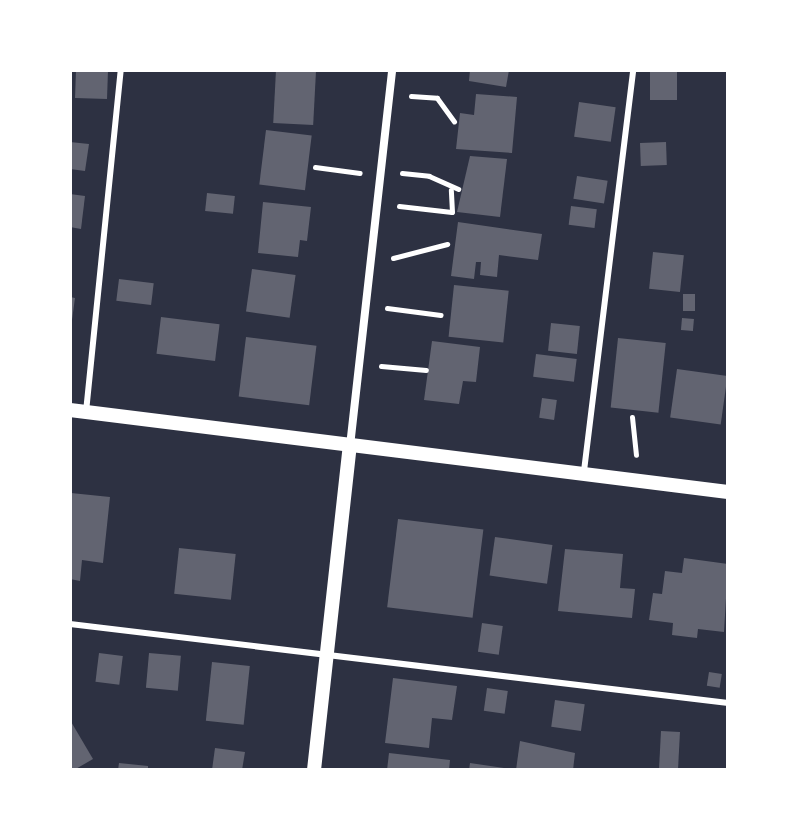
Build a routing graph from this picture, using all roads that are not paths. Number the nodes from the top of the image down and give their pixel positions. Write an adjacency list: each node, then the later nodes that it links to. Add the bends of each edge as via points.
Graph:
1 (121, 70): 5 (lane)
2 (392, 70): 6 (street)
3 (633, 70): 7 (lane)
4 (70, 410): 5 (street)
5 (86, 412): 6 (street)
6 (350, 446): 7 (street); 10 (street)
7 (584, 475): 8 (street)
8 (728, 492)
9 (70, 624): 10 (lane)
10 (328, 656): 11 (lane); 12 (street)
11 (728, 703)
12 (314, 770)

